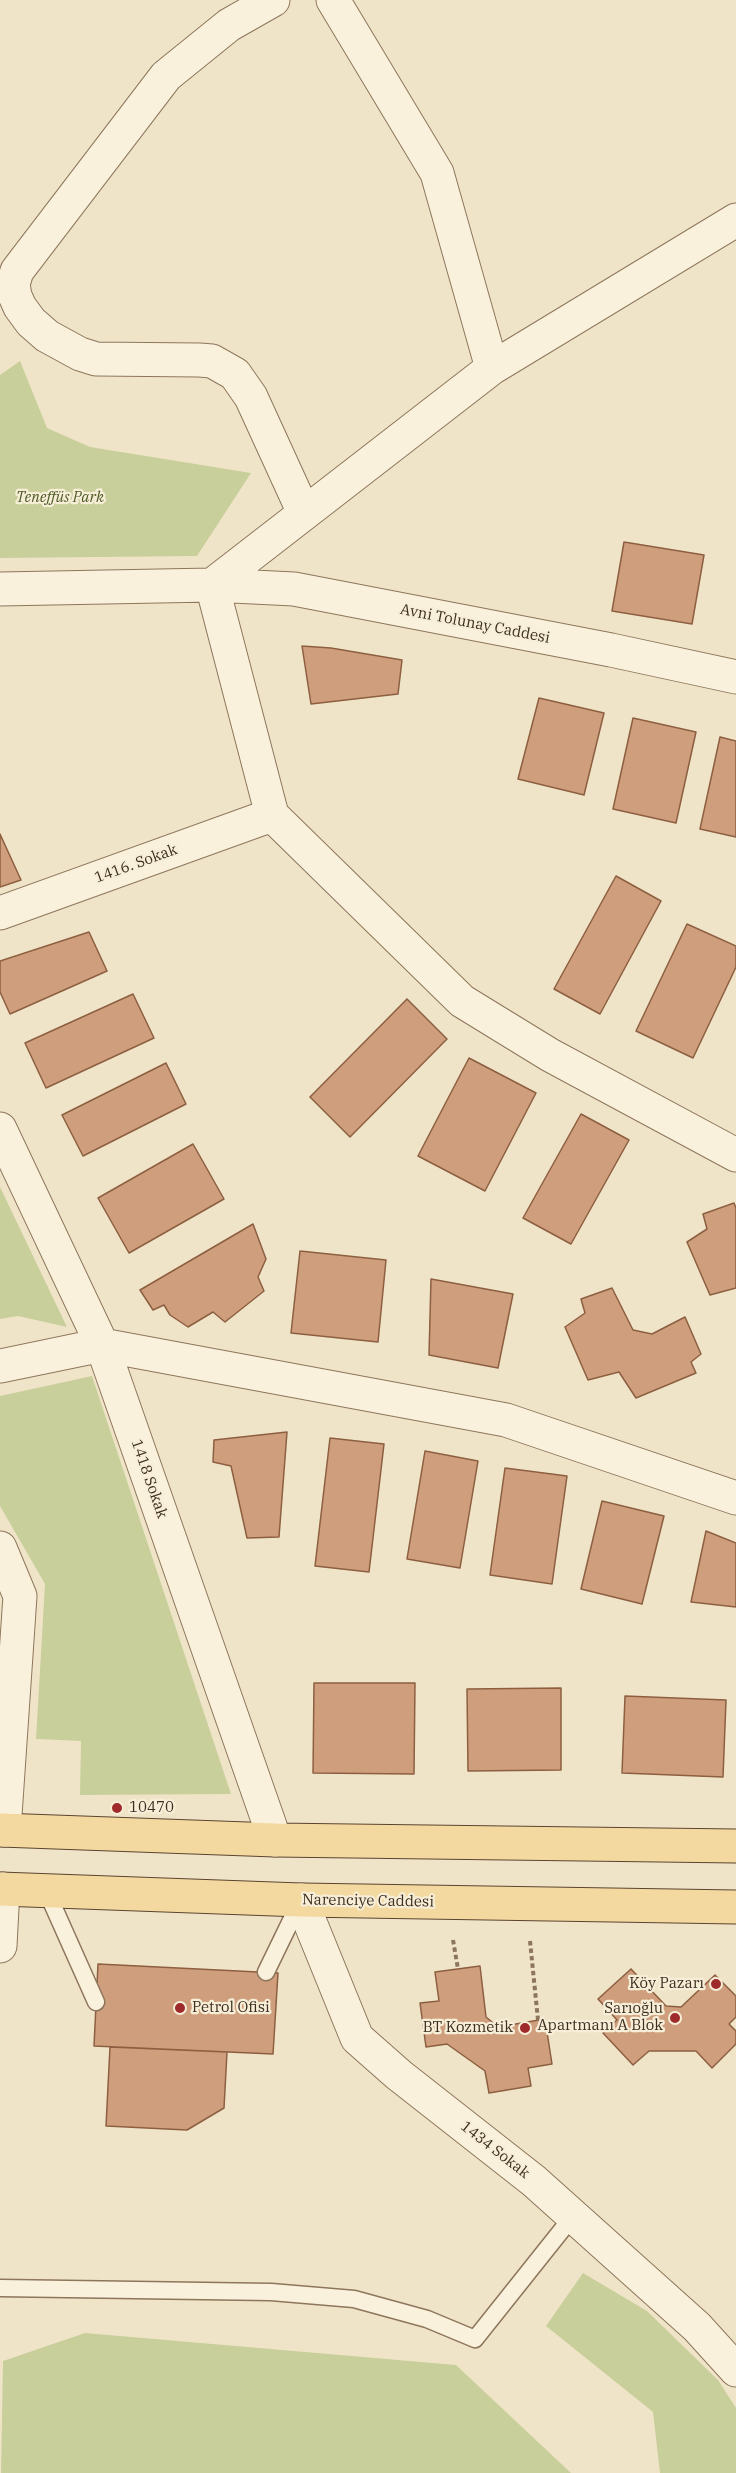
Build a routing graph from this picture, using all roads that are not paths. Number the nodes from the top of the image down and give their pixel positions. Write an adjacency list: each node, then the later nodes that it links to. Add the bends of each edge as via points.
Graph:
1 (273, 0): 5 (street, via 229,25 166,76 17,271 14,284 15,296 31,322 80,354 96,359 212,361 235,375 250,397)
2 (333, 0): 4 (street, via 437,173)
3 (736, 220): 4 (street)
4 (492, 368): 5 (street)
5 (304, 513): 6 (street)
6 (212, 585): 7 (street, Avni Tolunay Caddesi); 8 (street, Avni Tolunay Caddesi, via 294,589); 9 (street)
7 (0, 589)
8 (736, 677)
9 (272, 815): 10 (street, 1416. Sokak); 12 (street, via 462,1001 550,1055)
10 (0, 913)
11 (0, 1129): 13 (street, 1418 Sokak)
12 (736, 1155)
13 (102, 1345): 14 (street); 15 (street, via 506,1420); 18 (street, 1418 Sokak)
14 (0, 1366)
15 (736, 1498)
16 (0, 1548): 17 (street, via 20,1596)
17 (2, 1830): 18 (main road)
18 (275, 1840): 19 (main road)
19 (736, 1846)
20 (1, 1889): 21 (main road, Narenciye Caddesi); 24 (street)
21 (46, 1890): 22 (main road, Narenciye Caddesi); 26 (lane)
22 (301, 1900): 23 (main road, Narenciye Caddesi); 25 (lane); 27 (street, 1434 Sokak, via 357,2038)
23 (736, 1907)
24 (0, 1946)
25 (266, 1972)
26 (96, 2002)
27 (573, 2216): 28 (lane, via 475,2339 427,2319 354,2299 271,2292); 29 (street, 1434 Sokak, via 697,2326)
28 (0, 2288)
29 (736, 2370)

